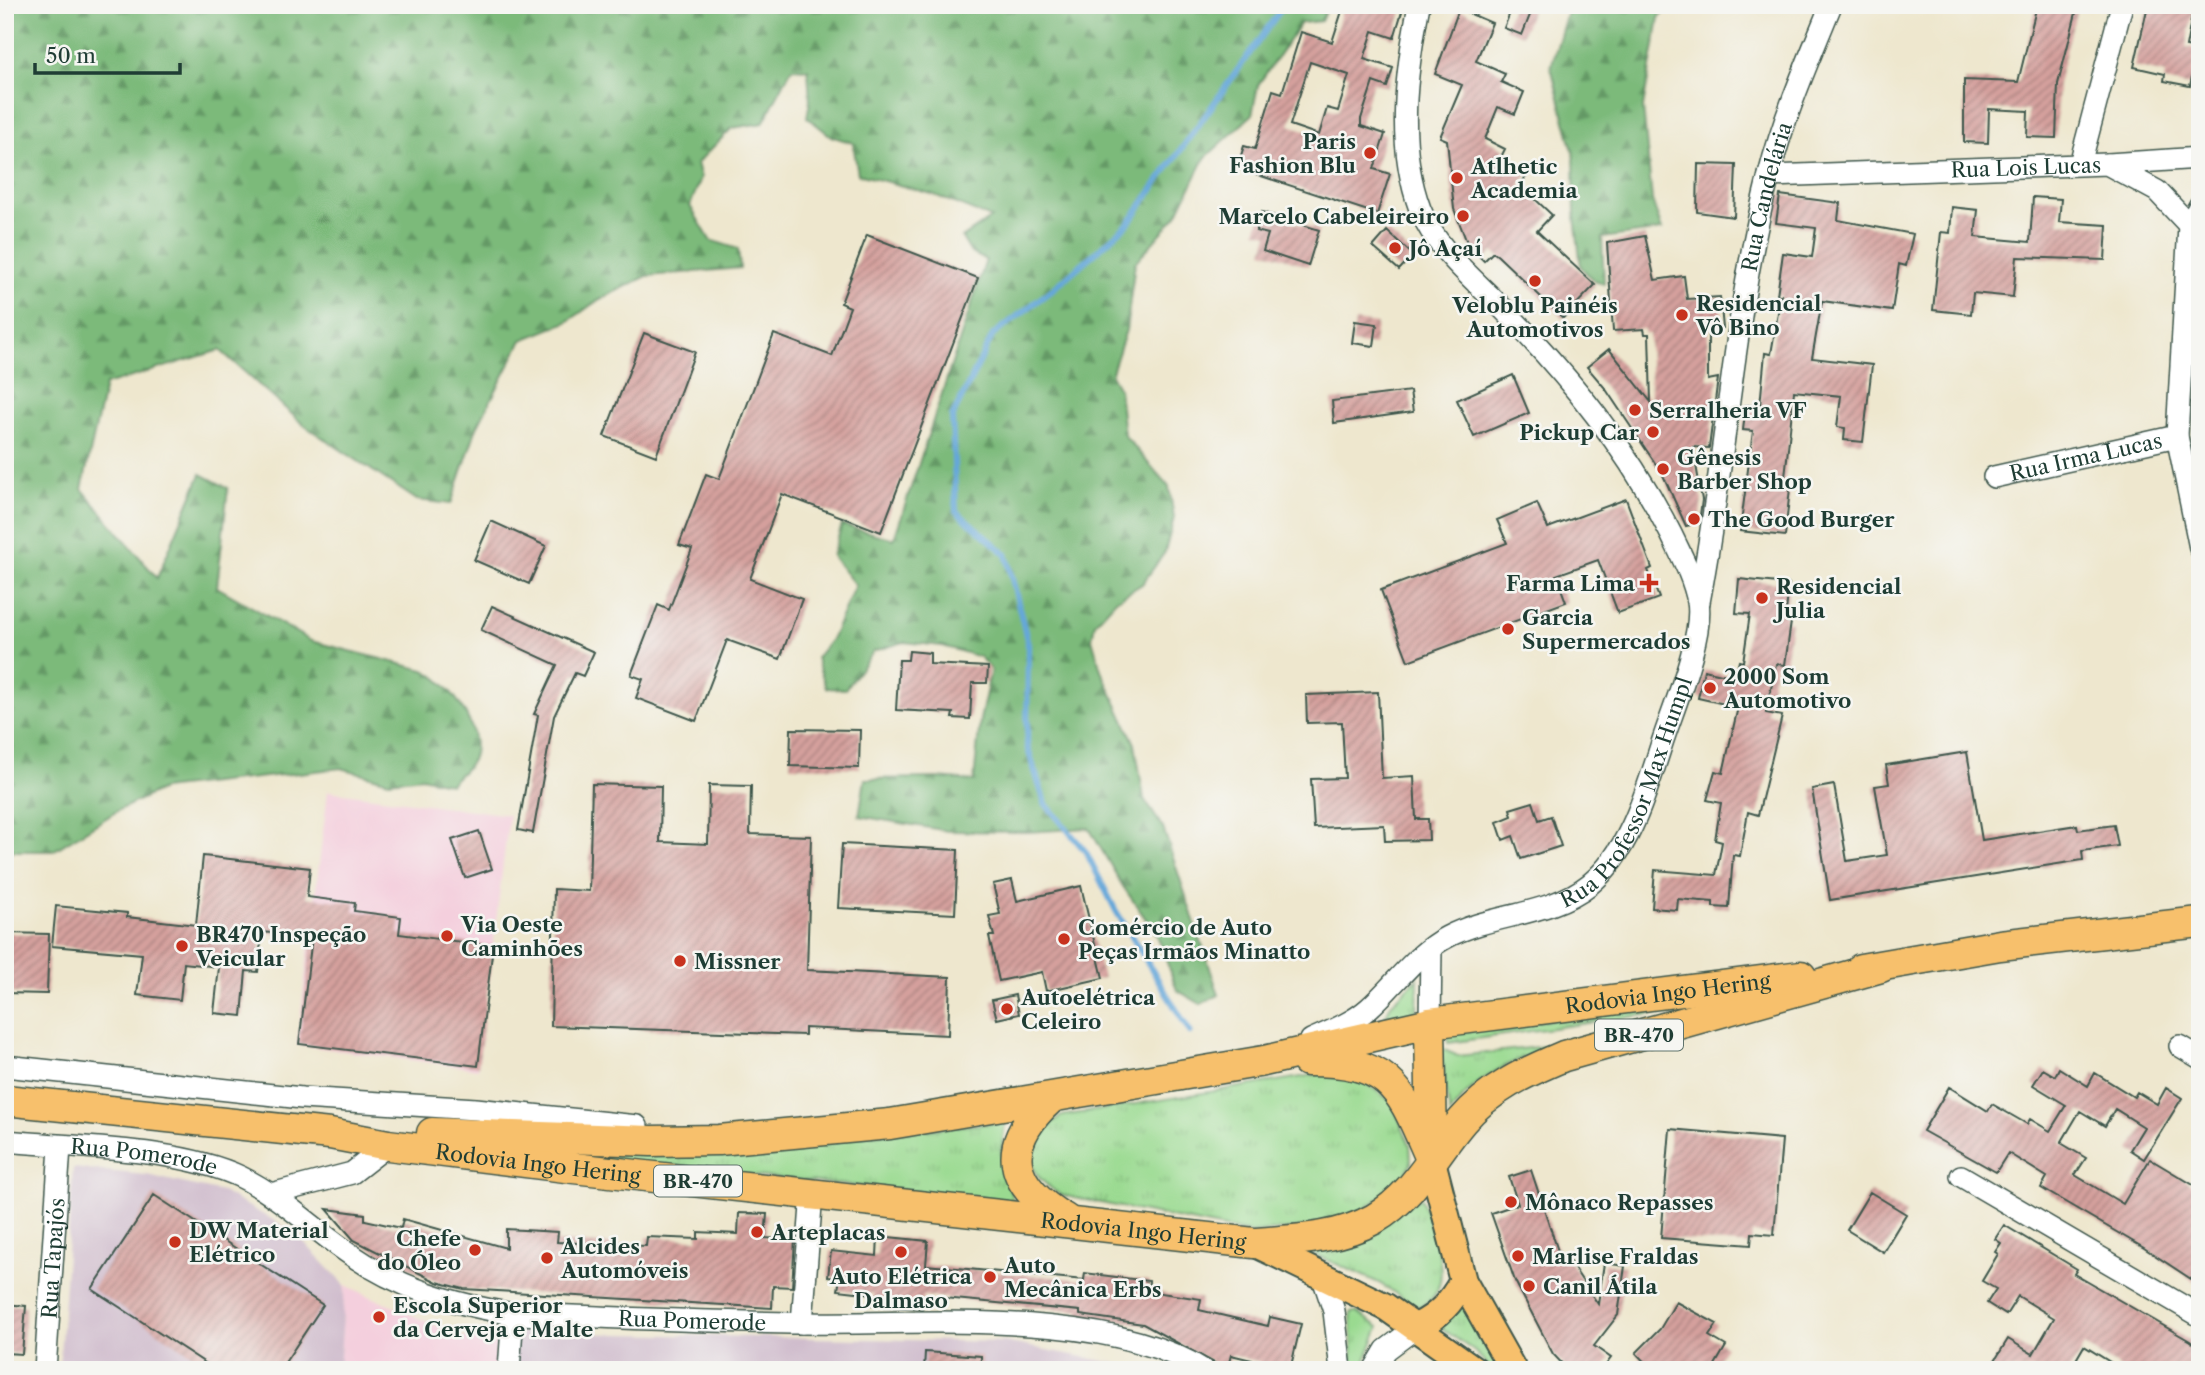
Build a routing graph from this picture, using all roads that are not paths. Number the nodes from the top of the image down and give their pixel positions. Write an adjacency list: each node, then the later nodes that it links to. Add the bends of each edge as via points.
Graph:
1 (1419, 5): 13 (street, via 1405,125 1421,211 1446,250 1567,376 1608,429 1659,512)
2 (1831, 5): 7 (street, Rua Candelária, via 1793,97)
3 (2122, 5): 5 (street)
4 (2200, 158): 6 (street)
5 (2080, 164): 6 (street, Rua Lois Lucas); 7 (street, Rua Lois Lucas)
6 (2107, 164): 9 (street, Rua Lois Lucas, via 2157,191)
7 (1769, 176): 13 (street, Rua Candelária, via 1739,331)
8 (2200, 205): 9 (street)
9 (2189, 225): 10 (street)
10 (2177, 436): 11 (street, Rua Irma Lucas); 12 (street)
11 (1994, 477)
12 (2200, 548)
13 (1699, 604): 15 (street, Rua Professor Max Humpl, via 1684,677 1657,759 1639,808 1606,867 1574,894 1550,906 1473,927)
14 (2200, 922): 16 (highway, Rodovia Ingo Hering / BR-470, via 2000,945)
15 (1431, 948): 17 (street); 20 (street, Rua Professor Max Humpl, via 1346,1025)
16 (1881, 967): 17 (highway, Rodovia Ingo Hering / BR-470); 29 (highway, Rodovia Ingo Hering / BR-470, via 1564,1056 1519,1074 1462,1120)
17 (1430, 1023): 20 (highway, Rodovia Ingo Hering / BR-470); 29 (highway)
18 (2180, 1046): 19 (street)
19 (2200, 1058)
20 (1264, 1061): 22 (highway, Rodovia Ingo Hering / BR-470); 29 (highway, via 1325,1061 1372,1069 1396,1087)
21 (5, 1066): 24 (street, Rodovia Ingo Hering, via 302,1098 476,1109)
22 (1050, 1099): 25 (highway, Rodovia Ingo Hering / BR-470, via 890,1124 719,1140 389,1131); 33 (highway, via 1022,1134 1019,1174 1038,1203)
23 (5, 1100): 25 (highway, Rodovia Ingo Hering / BR-470)
24 (637, 1126)
25 (330, 1134): 27 (highway, Rodovia Ingo Hering / BR-470)
26 (5, 1141): 28 (street, Rua Pomerode)
27 (388, 1145): 31 (highway, Rodovia Ingo Hering / BR-470); 32 (street, via 352,1173)
28 (60, 1146): 32 (street, Rua Pomerode, via 207,1164); 41 (street, Rua Tapajós)
29 (1432, 1161): 34 (highway, Rodovia Ingo Hering / BR-470, via 1400,1200 1374,1219 1306,1239); 36 (main road)
30 (1961, 1176): 38 (street)
31 (812, 1193): 33 (highway, Rodovia Ingo Hering / BR-470); 39 (street)
32 (271, 1194): 37 (street, Rua Pomerode, via 349,1254 389,1278 432,1297)
33 (1068, 1221): 34 (highway, Rodovia Ingo Hering / BR-470)
34 (1254, 1243): 35 (main road)
35 (1322, 1275): 40 (main road); 44 (street, via 1334,1311)
36 (1463, 1281): 40 (main road, via 1452,1302); 47 (main road)
37 (513, 1314): 39 (street, Rua Pomerode); 42 (street)
38 (2200, 1317)
39 (802, 1323): 43 (street, Rua Pomerode, via 962,1323 1074,1329 1137,1340)
40 (1418, 1326): 45 (street, via 1386,1350); 46 (main road)
41 (45, 1370)
42 (509, 1370)
43 (1203, 1370)
44 (1341, 1370)
45 (1374, 1370)
46 (1475, 1370)
47 (1513, 1370)

